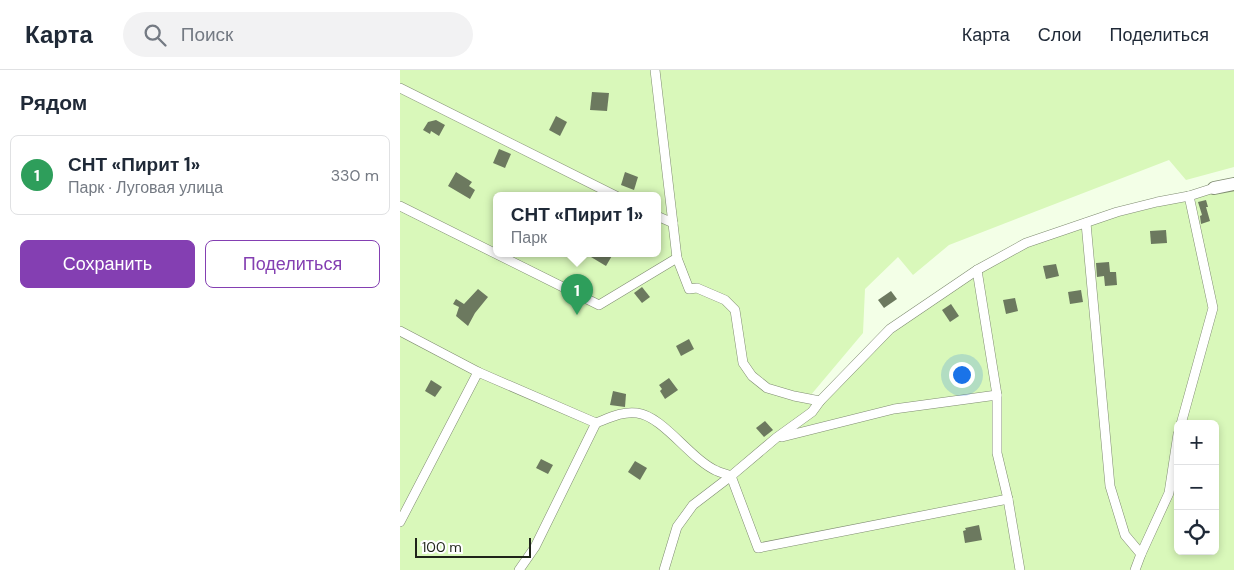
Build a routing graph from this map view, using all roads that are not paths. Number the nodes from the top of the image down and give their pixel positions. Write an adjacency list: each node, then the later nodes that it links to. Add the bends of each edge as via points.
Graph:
1 (655, 70): 9 (street)
2 (400, 88): 5 (street)
3 (1234, 184): 4 (street)
4 (1214, 188): 6 (street)
5 (608, 192)
6 (1188, 196): 10 (street, via 1117,212); 19 (street, via 1213,308)
7 (400, 206): 11 (street)
8 (661, 218): 9 (street)
9 (673, 223): 13 (street)
10 (1086, 223): 14 (street, via 1026,243); 26 (street, via 1110,486 1125,535)
11 (493, 252)
12 (503, 257): 13 (street, via 599,305)
13 (676, 258): 18 (street, via 689,289 697,288 725,300 735,310 743,363 752,376 767,388)
14 (977, 270): 17 (street); 18 (street, via 890,329)
15 (400, 331): 16 (street)
16 (478, 372): 20 (street); 25 (street)
17 (997, 395): 21 (street, via 894,409); 24 (street, via 997,453)
18 (820, 401): 21 (street, via 812,412)
19 (1182, 420)
20 (596, 423): 23 (street, via 617,414 637,412 654,419 716,471); 27 (street, via 535,547)
21 (776, 438): 23 (street)
22 (1174, 458): 26 (street, via 1168,494)
23 (732, 476): 24 (street, via 758,548); 28 (street, via 693,505 682,520)
24 (1008, 499): 29 (street)
25 (400, 522)
26 (1141, 554): 30 (street)
27 (519, 570)
28 (664, 570)
29 (1020, 570)
30 (1135, 570)

